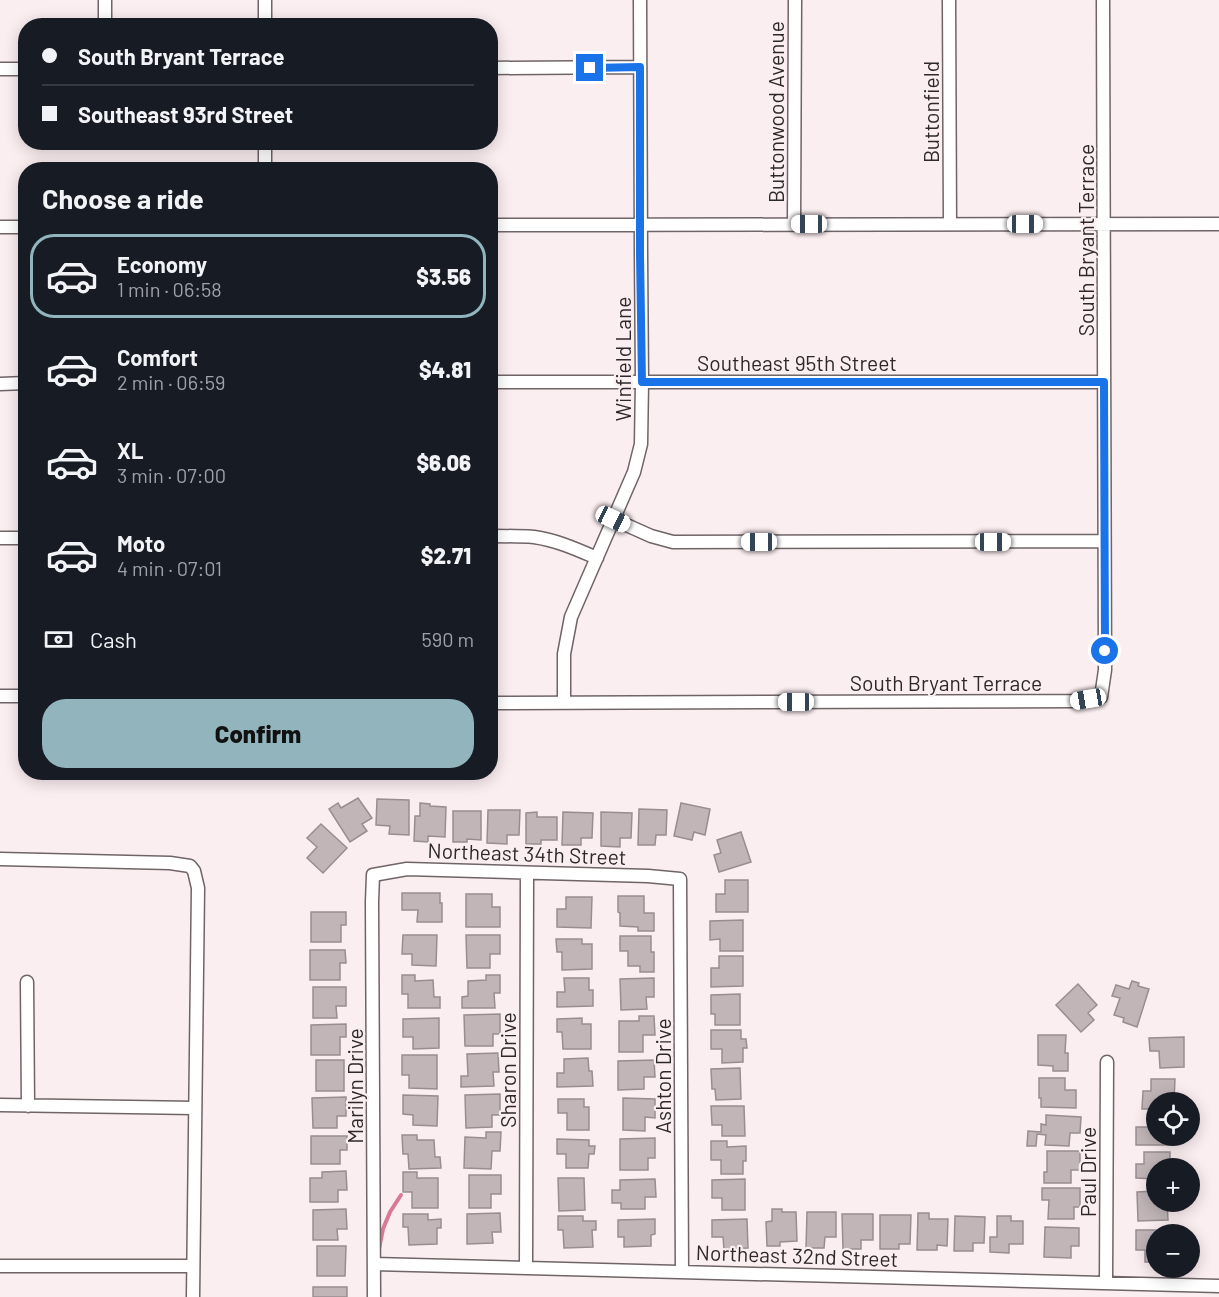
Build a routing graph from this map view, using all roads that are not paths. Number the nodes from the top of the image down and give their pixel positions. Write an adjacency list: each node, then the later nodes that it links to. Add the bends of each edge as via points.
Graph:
1 (105, 0): 7 (street)
2 (265, 0): 8 (street)
3 (640, 0): 9 (street, Winfield Lane)
4 (795, 0): 13 (street, Buttonwood Avenue)
5 (949, 0): 14 (street, Buttonfield)
6 (1103, 0): 15 (street, South Bryant Terrace)
7 (105, 18)
8 (265, 18)
9 (640, 67): 10 (street); 18 (street, Winfield Lane)
10 (498, 68)
11 (0, 69): 12 (street)
12 (18, 69)
13 (794, 224): 14 (street); 18 (street)
14 (950, 224): 15 (street)
15 (1104, 224): 16 (street); 23 (street, South Bryant Terrace)
16 (1219, 224)
17 (498, 225): 18 (street)
18 (641, 225): 22 (street, Winfield Lane)
19 (0, 227): 20 (street)
20 (18, 227)
21 (498, 382): 22 (street, Southeast 95th Street)
22 (642, 382): 23 (street, Southeast 95th Street); 26 (street, Winfield Lane, via 641,444 634,472)
23 (1104, 382): 30 (street, South Bryant Terrace)
24 (18, 383): 25 (street)
25 (0, 384)
26 (613, 519): 30 (street, via 673,542); 31 (street, Winfield Lane)
27 (498, 536): 31 (street, via 548,540)
28 (0, 538): 29 (street)
29 (18, 538)
30 (1104, 541): 35 (street, South Bryant Terrace, via 1105,670 1101,697 1074,701)
31 (597, 558): 35 (street, Winfield Lane, via 568,627)
32 (0, 696): 33 (street)
33 (18, 696)
34 (498, 703): 35 (street, South Bryant Terrace)
35 (564, 703)
36 (0, 859): 44 (street, via 170,863 190,866 194,871 198,888)
37 (527, 873): 38 (street, Northeast 34th Street, via 407,869); 39 (street, Northeast 34th Street); 48 (street, Sharon Drive)
38 (373, 875): 45 (street, Marilyn Drive)
39 (680, 879): 49 (street, Ashton Drive)
40 (27, 982): 43 (street)
41 (1107, 1062): 50 (street, Paul Drive)
42 (0, 1105): 43 (street)
43 (28, 1106): 44 (street)
44 (195, 1108): 47 (street)
45 (375, 1264): 48 (street, Northeast 32nd Street); 53 (street, Marilyn Drive)
46 (0, 1266): 47 (street)
47 (193, 1266): 52 (street)
48 (526, 1268): 49 (street, Northeast 32nd Street)
49 (682, 1272): 50 (street, Northeast 32nd Street)
50 (1106, 1283): 51 (street, Northeast 32nd Street)
51 (1219, 1286)
52 (194, 1297)
53 (374, 1297)

